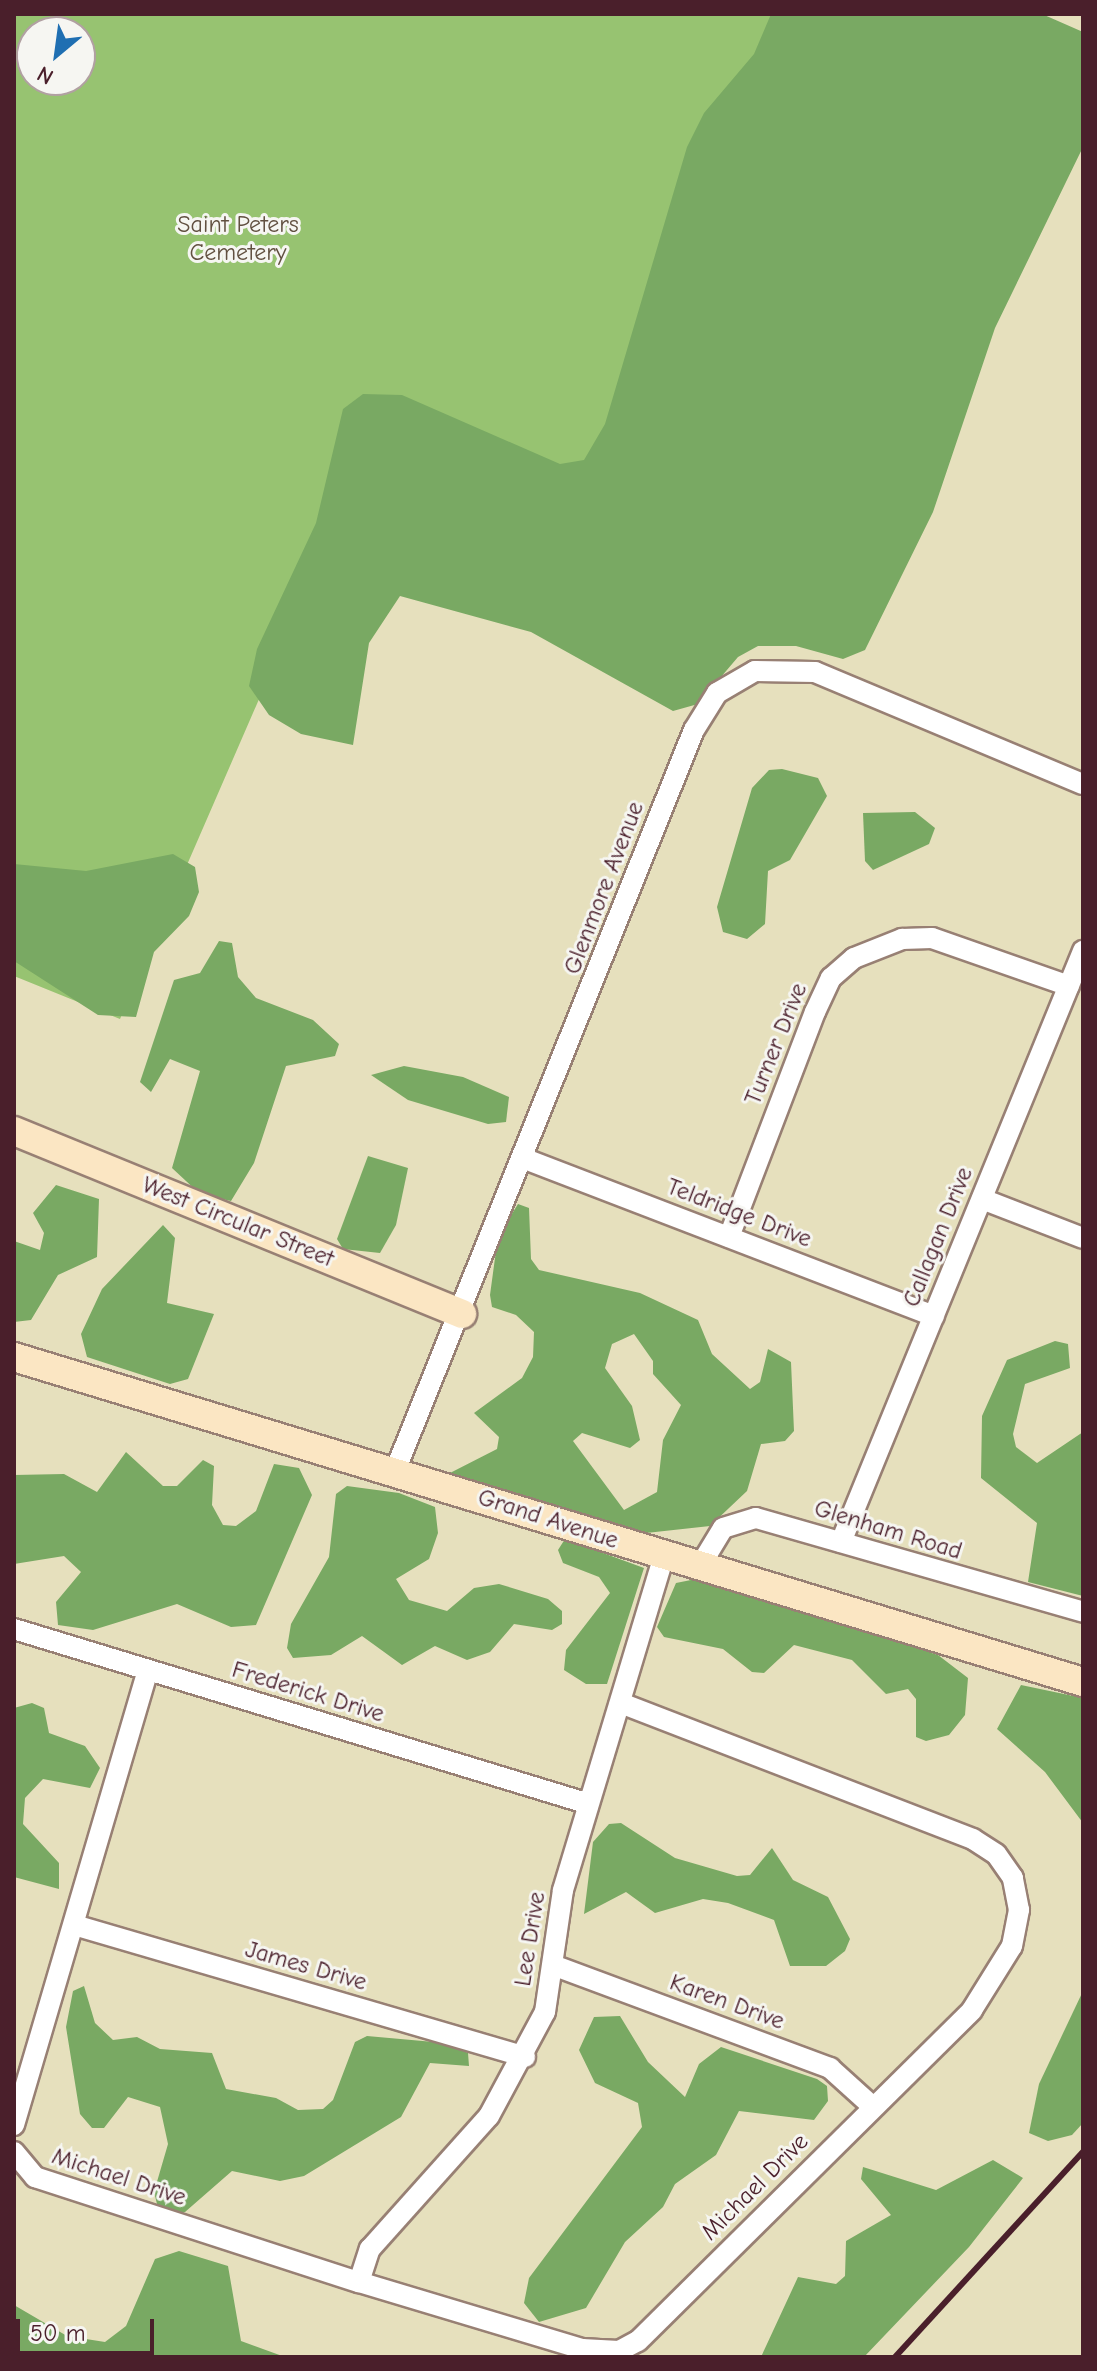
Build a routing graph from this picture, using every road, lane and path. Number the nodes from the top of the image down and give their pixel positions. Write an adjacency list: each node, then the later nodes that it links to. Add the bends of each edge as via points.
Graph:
1 (1083, 784): 5 (street, Glenmore Avenue, via 815,672 755,671 717,693 694,730)
2 (1083, 951): 3 (street, Callagan Drive)
3 (1069, 986): 6 (street, Callagan Drive); 7 (street, Turner Drive, via 932,938 902,939 854,958 831,978 815,1012)
4 (14, 1131): 9 (street, West Circular Street)
5 (525, 1159): 7 (street, Teldridge Drive); 9 (street, Glenmore Avenue)
6 (982, 1199): 8 (street); 10 (street, Callagan Drive)
7 (729, 1237): 10 (street, Teldridge Drive)
8 (1083, 1238)
9 (462, 1314): 12 (street, Glenmore Avenue)
10 (934, 1316): 13 (street, Callagan Drive)
11 (14, 1357): 12 (street, Grand Avenue)
12 (395, 1471): 14 (street, Grand Avenue)
13 (841, 1542): 15 (street, Glenham Road, via 756,1518 737,1521 723,1528); 16 (street, Glenham Road)
14 (664, 1556): 15 (street, Grand Avenue); 20 (street, Lee Drive)
15 (700, 1566): 19 (street, Grand Avenue)
16 (1083, 1612)
17 (14, 1629): 18 (street, Frederick Drive)
18 (148, 1671): 21 (street, Frederick Drive); 22 (street)
19 (1083, 1682)
20 (621, 1703): 21 (street, Lee Drive); 25 (street, Michael Drive, via 973,1839 996,1854 1013,1878 1019,1910 995,1980)
21 (586, 1803): 23 (street, Lee Drive)
22 (74, 1925): 24 (street, James Drive); 26 (street)
23 (553, 1965): 24 (street, Lee Drive, via 545,2012); 25 (street, Karen Drive, via 830,2068)
24 (525, 2057): 28 (street, Lee Drive, via 489,2116 370,2249)
25 (871, 2105): 28 (street, Michael Drive, via 656,2325 619,2351 582,2349)
26 (14, 2125)
27 (14, 2152): 28 (street, Michael Drive, via 35,2177)
28 (359, 2282)

